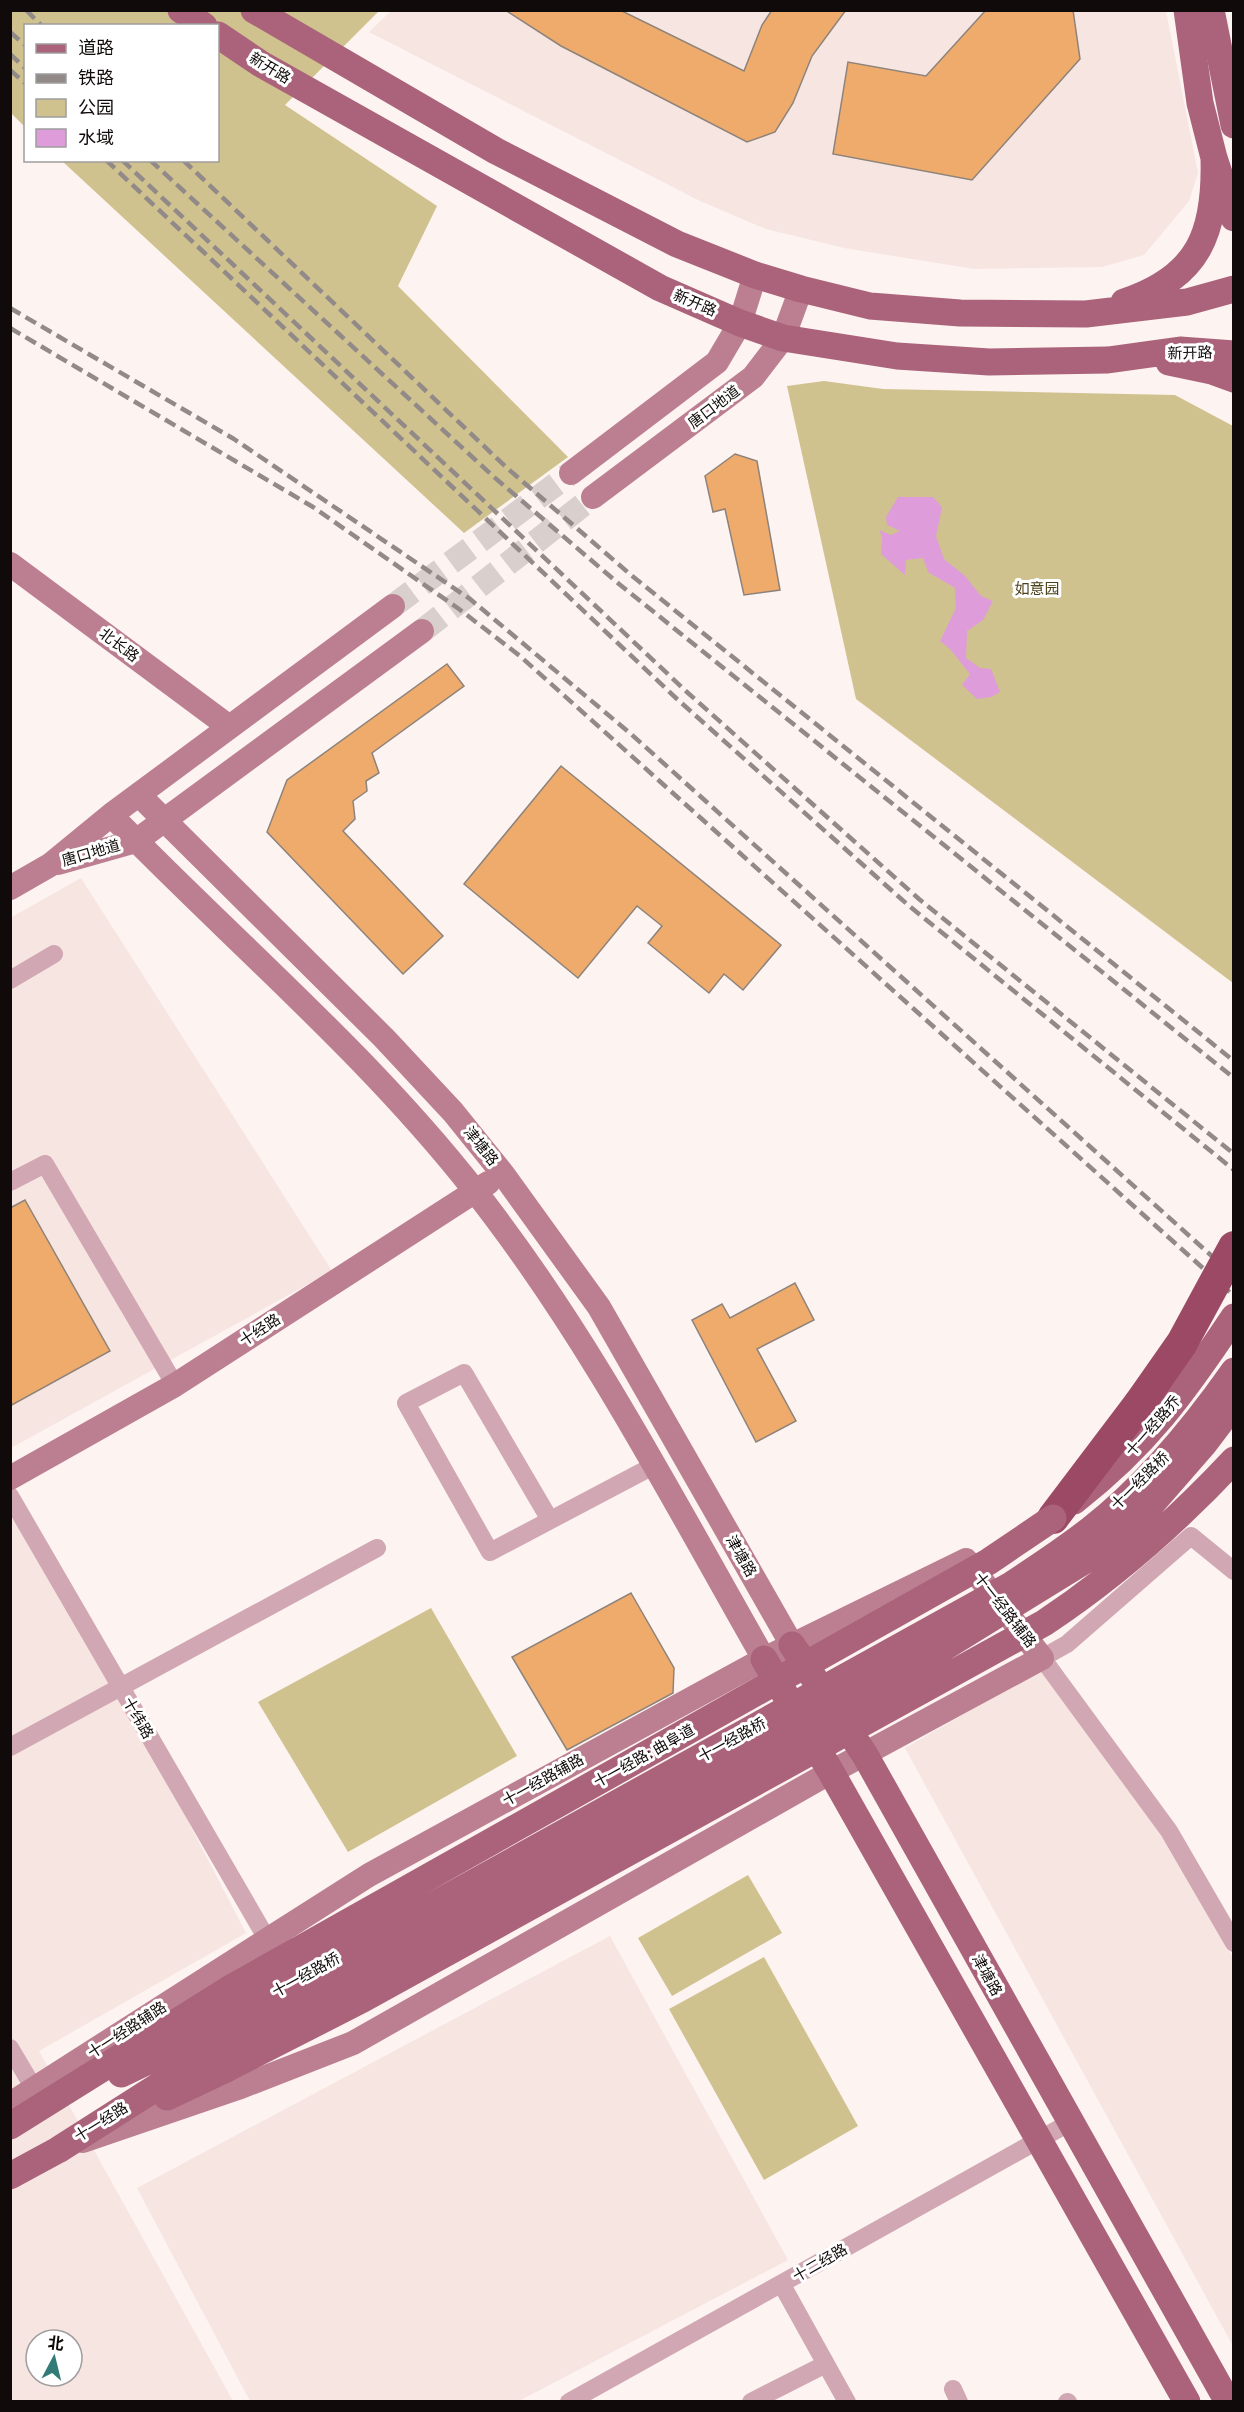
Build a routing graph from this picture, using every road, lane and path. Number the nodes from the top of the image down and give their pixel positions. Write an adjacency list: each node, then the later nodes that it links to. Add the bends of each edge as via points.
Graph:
1 (181, 10): 5 (main road)
2 (254, 10): 13 (main road, via 496,151 677,244)
3 (1187, 10): 7 (main road)
4 (1211, 10): 10 (main road, bridge)
5 (201, 24)
6 (219, 36): 17 (main road, 新开路, via 272,70 660,288)
7 (1192, 45): 8 (main road); 9 (main road); 11 (main road, via 1200,103)
8 (1233, 88)
9 (1233, 100)
10 (1233, 126)
11 (1214, 158): 12 (main road); 16 (main road, via 1213,209 1203,241 1190,262 1150,292)
12 (1233, 218)
13 (755, 275): 15 (main road); 17 (main road)
14 (1233, 288): 16 (main road, via 1186,302)
15 (801, 289): 16 (main road, via 881,307 960,314); 18 (main road, 唐口地道)
16 (1086, 314)
17 (740, 323): 18 (main road, 新开路); 22 (main road, via 717,362)
18 (783, 338): 20 (main road, 新开路, via 897,356 999,362); 23 (main road, 唐口地道, via 753,377)
19 (1233, 354): 20 (main road, 新开路, via 1180,350)
20 (1108, 360): 21 (main road, via 1169,362)
21 (1233, 379)
22 (572, 473)
23 (593, 497)
24 (10, 564): 27 (main road, 北长路)
25 (393, 606): 27 (main road, 唐口地道)
26 (422, 632): 30 (main road, 唐口地道)
27 (228, 726): 28 (main road, 唐口地道)
28 (139, 795): 29 (main road, 唐口地道); 30 (main road, 津塘路)
29 (111, 815): 31 (main road, 津塘路); 32 (main road, 唐口地道)
30 (165, 820): 31 (main road, 唐口地道); 36 (main road, 津塘路, via 384,1038 453,1112)
31 (136, 841): 32 (main road, 唐口地道); 38 (main road, 津塘路, via 359,1060)
32 (50, 865): 33 (main road)
33 (12, 883)
34 (54, 954): 35 (street)
35 (10, 980)
36 (503, 1174): 38 (main road, 十经路); 52 (main road, 津塘路, via 576,1272 609,1324)
37 (10, 1182): 42 (street, via 45,1164)
38 (476, 1191): 42 (main road, 十经路); 45 (main road, 津塘路, via 559,1305)
39 (1233, 1247): 48 (highway, bridge, via 1182,1343)
40 (1233, 1317): 48 (main road, 十一经路乔, via 1148,1435)
41 (1233, 1371): 62 (main road, 十一经路桥, bridge, via 1190,1429 1129,1495 1091,1529 1011,1585)
42 (175, 1385): 46 (main road, 十经路)
43 (1233, 1404): 62 (main road, 十一经路桥, bridge, via 1149,1507 1084,1562 943,1648)
44 (1233, 1460): 68 (main road, bridge, via 1158,1535 1094,1590 1044,1623 394,1983)
45 (653, 1466): 49 (street); 54 (main road, 津塘路)
46 (10, 1478)
47 (10, 1496): 55 (street, 十纬路)
48 (1053, 1518): 66 (main road, 十一经路; 曲阜道, bridge, via 988,1562 231,1988)
49 (550, 1520): 49 (street, via 490,1552 406,1403 464,1373)
50 (377, 1548): 55 (street)
51 (1233, 1571): 53 (street, via 1191,1536 1067,1644)
52 (792, 1645): 53 (main road, 十一经路辅路, via 966,1560); 54 (main road, 十一经路辅路); 57 (main road, 津塘路)
53 (1042, 1658): 57 (main road, 十一经路辅路); 60 (street, via 1169,1831)
54 (764, 1659): 58 (main road, 津塘路); 59 (main road, 十一经路辅路, via 369,1875)
55 (120, 1687): 56 (street); 59 (street, 十纬路)
56 (10, 1747)
57 (865, 1755): 58 (main road, 十一经路辅路); 65 (main road, 津塘路)
58 (831, 1772): 67 (main road, 津塘路); 68 (main road, 十一经路辅路, via 353,2043 238,2088)
59 (267, 1939): 63 (main road, 十一经路辅路)
60 (1233, 1943)
61 (10, 2048): 63 (street)
62 (185, 2056): 66 (main road, 十一经路); 68 (main road, 十一经路)
63 (35, 2090): 64 (main road, 十一经路辅路)
64 (10, 2104)
65 (1069, 2123): 67 (street, 十二经路); 76 (main road, 津塘路)
66 (10, 2127)
67 (1038, 2140): 70 (street, 十二经路); 75 (main road, 津塘路)
68 (58, 2150): 69 (main road, 十一经路)
69 (10, 2176)
70 (782, 2285): 71 (street); 72 (street, 十二经路)
71 (826, 2364): 73 (street); 74 (street)
72 (569, 2402)
73 (751, 2402)
74 (847, 2402)
75 (1187, 2402)
76 (1228, 2402)

